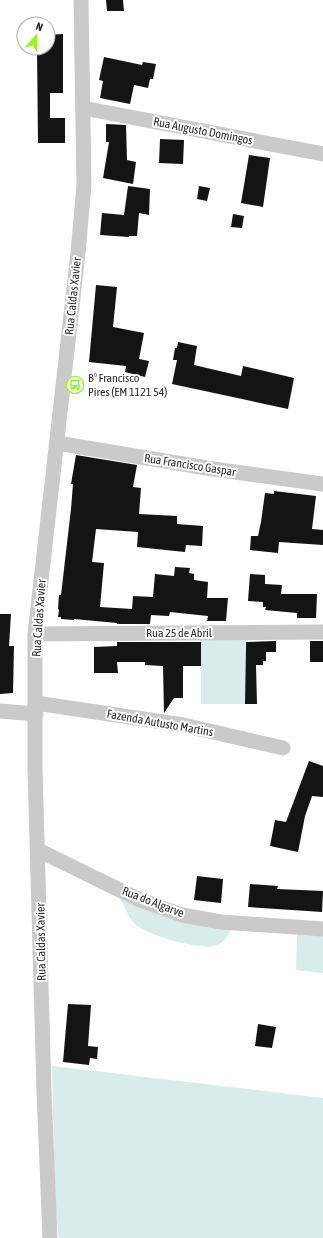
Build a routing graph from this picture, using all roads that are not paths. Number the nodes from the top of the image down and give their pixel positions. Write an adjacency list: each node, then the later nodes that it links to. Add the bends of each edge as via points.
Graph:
1 (81, 0): 2 (street, Rua Caldas Xavier)
2 (83, 108): 3 (street, Rua Augusto Domingos); 4 (street, Rua Caldas Xavier, via 84,185)
3 (323, 154)
4 (57, 442): 5 (street, Rua Francisco Gaspar, via 213,469); 7 (street, Rua Caldas Xavier)
5 (323, 484)
6 (323, 632): 7 (street, Rua 25 de Abril)
7 (35, 634): 8 (street, Rua Caldas Xavier)
8 (36, 709): 9 (street, Fazenda Autusto Martins); 10 (street, Fazenda Autusto Martins, via 183,725); 11 (street, Rua Caldas Xavier)
9 (0, 711)
10 (283, 748)
11 (38, 850): 12 (street, Rua do Algarve, via 140,900 182,915 221,922); 13 (street, Rua Caldas Xavier)
12 (323, 929)
13 (50, 1238)

